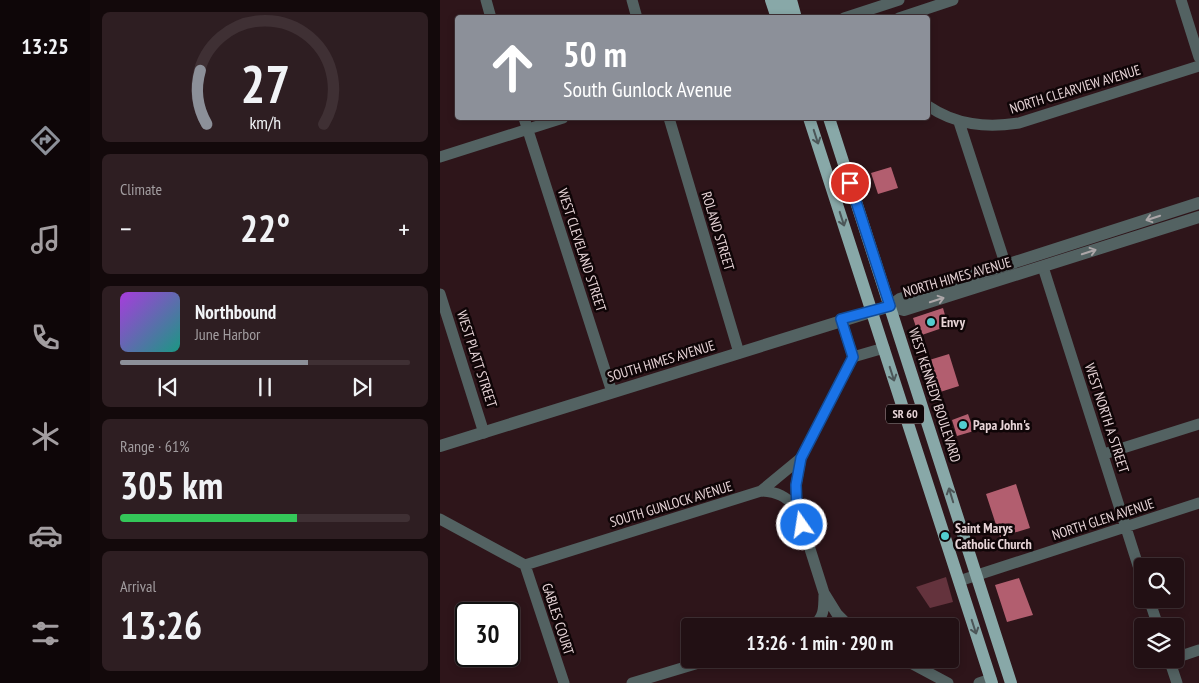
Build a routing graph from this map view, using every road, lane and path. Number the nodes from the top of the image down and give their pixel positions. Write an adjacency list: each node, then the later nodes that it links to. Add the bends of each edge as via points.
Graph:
1 (486, 0): 9 (street)
2 (632, 0): 10 (street)
3 (771, 0): 11 (main road)
4 (780, 0): 12 (main road)
5 (791, 0): 13 (main road)
6 (899, 0): 14 (street)
7 (954, 0): 15 (street)
8 (1181, 0): 16 (street)
9 (491, 15)
10 (636, 15)
11 (776, 15)
12 (785, 15)
13 (795, 15)
14 (855, 15)
15 (908, 15)
16 (1199, 57)
17 (1199, 66): 24 (street, NORTH CLEARVIEW AVENUE, via 1019,123 992,126)
18 (930, 107): 24 (street)
19 (525, 120): 25 (street, WEST CLEVELAND STREET)
20 (557, 120): 25 (street)
21 (670, 120): 36 (street, ROLAND STREET)
22 (810, 120): 33 (main road, SR 60, one-way to 33)
23 (828, 120): 32 (main road, WEST KENNEDY BOULEVARD / SR 60)
24 (958, 122): 29 (street)
25 (528, 129): 26 (street); 38 (street, WEST CLEVELAND STREET)
26 (440, 157)
27 (1199, 203): 29 (street, NORTH HIMES AVENUE, one-way to 29)
28 (1199, 217): 30 (street, NORTH HIMES AVENUE, one-way to 28)
29 (1006, 266): 32 (street, NORTH HIMES AVENUE, via 900,298)
30 (1043, 267): 32 (street, NORTH HIMES AVENUE, one-way to 30, via 904,310); 42 (street, WEST NORTH A STREET)
31 (440, 294): 40 (street, WEST PLATT STREET)
32 (890, 306): 33 (street, SOUTH HIMES AVENUE); 51 (main road, WEST KENNEDY BOULEVARD / SR 60, one-way to 32)
33 (872, 311): 34 (street, SOUTH HIMES AVENUE); 35 (main road, SR 60)
34 (841, 319): 36 (street, SOUTH HIMES AVENUE); 37 (street)
35 (884, 348): 37 (street); 52 (main road, SR 60, one-way to 52)
36 (739, 353): 38 (street, SOUTH HIMES AVENUE)
37 (853, 357): 43 (street, SOUTH GUNLOCK AVENUE)
38 (612, 392): 40 (street, SOUTH HIMES AVENUE)
39 (1199, 424): 42 (street)
40 (484, 432): 41 (street, SOUTH HIMES AVENUE)
41 (440, 446)
42 (1104, 454): 48 (street, WEST NORTH A STREET)
43 (801, 458): 44 (street, SOUTH GUNLOCK AVENUE); 46 (street, via 796,485)
44 (761, 491): 46 (street, via 776,492); 50 (street, SOUTH GUNLOCK AVENUE)
45 (1199, 503): 48 (street, NORTH GLEN AVENUE)
46 (797, 508): 53 (street)
47 (440, 519): 50 (street)
48 (1126, 527): 49 (street, WEST NORTH A STREET); 51 (street, NORTH GLEN AVENUE)
49 (1136, 558)
50 (525, 565): 62 (street, GABLES COURT)
51 (976, 575): 52 (street, NORTH GLEN AVENUE); 65 (main road, WEST KENNEDY BOULEVARD / SR 60)
52 (959, 581): 61 (main road, SR 60, one-way to 61)
53 (824, 593): 54 (street); 55 (street)
54 (820, 618)
55 (841, 618)
56 (1199, 650): 57 (street)
57 (1184, 655)
58 (682, 668): 63 (street)
59 (920, 668): 64 (street)
60 (1173, 668): 66 (street)
61 (987, 682)
62 (564, 683)
63 (632, 683)
64 (948, 683)
65 (1011, 683)
66 (1177, 683)

